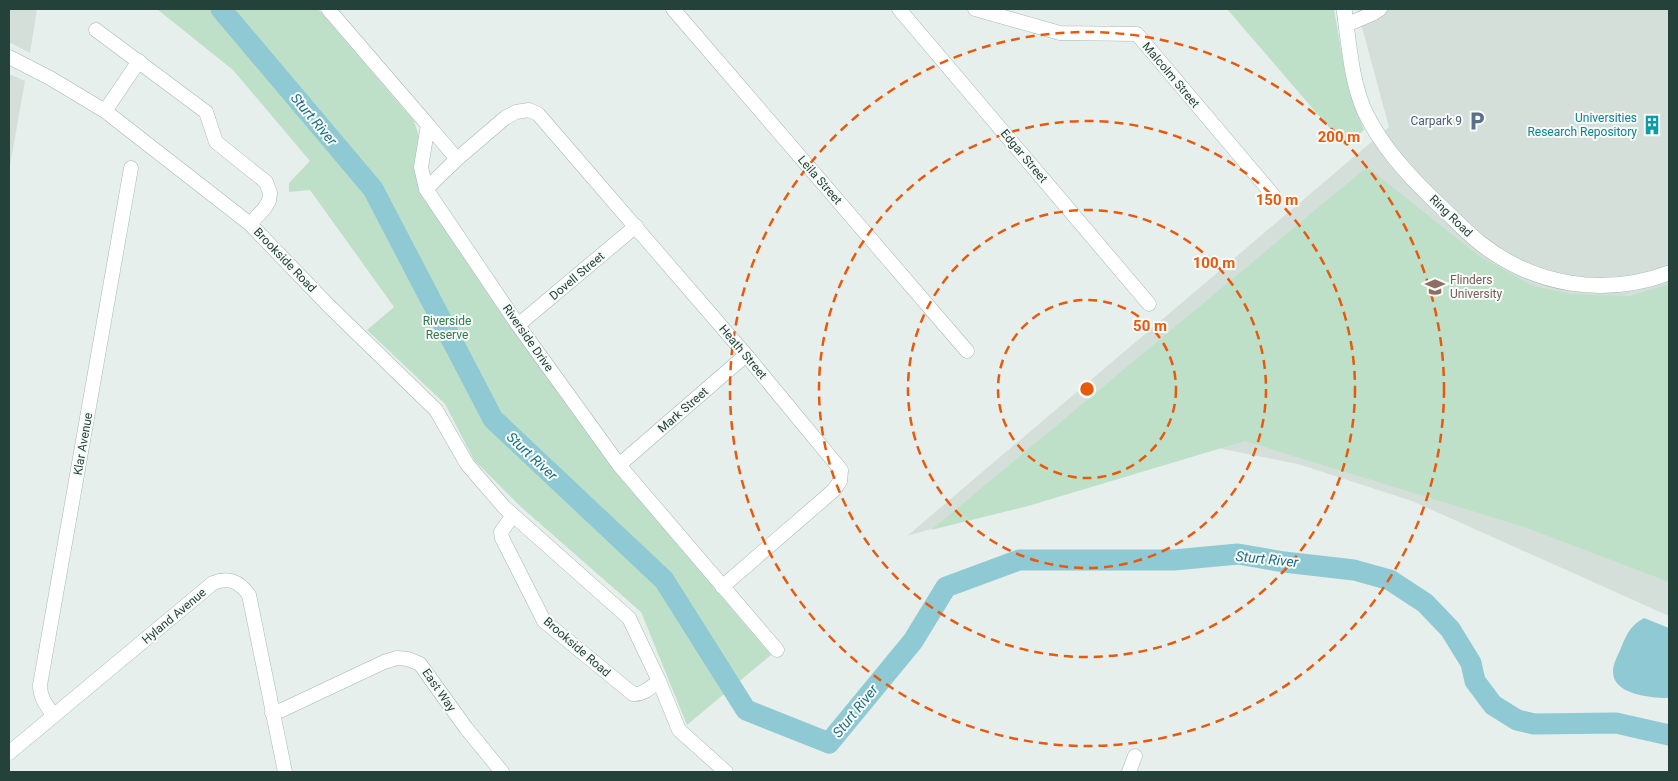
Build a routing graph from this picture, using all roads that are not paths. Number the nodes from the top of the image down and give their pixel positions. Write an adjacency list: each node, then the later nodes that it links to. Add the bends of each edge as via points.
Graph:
1 (328, 9): 12 (street)
2 (673, 9): 22 (street, Leila Street)
3 (898, 9): 20 (street, Edgar Street)
4 (975, 9): 16 (street, Malcolm Street, via 1060,33 1136,34)
5 (1344, 9): 7 (street, Ring Road)
6 (1380, 9): 7 (street)
7 (1346, 24): 19 (street, Ring Road, via 1354,77 1373,127 1405,170 1481,244 1514,265 1540,276 1578,285 1610,286)
8 (96, 30): 10 (street)
9 (9, 57): 11 (street, Brookside Road)
10 (139, 61): 11 (street); 17 (street, via 206,112 216,142 266,182 269,201)
11 (105, 111): 17 (street, Brookside Road)
12 (428, 124): 13 (street); 15 (street, Riverside Drive, via 421,167)
13 (458, 159): 15 (street); 18 (street, Heath Street, via 505,118 529,110 545,120)
14 (131, 168): 30 (street, Klar Avenue, via 40,685 44,703)
15 (426, 188): 21 (street, Riverside Drive)
16 (1273, 195)
17 (250, 224): 25 (street, Brookside Road, via 436,410 467,464)
18 (636, 226): 21 (street, Dovell Street); 23 (street, Heath Street)
19 (1669, 273)
20 (1149, 304)
21 (518, 325): 24 (street, Riverside Drive)
22 (967, 351)
23 (746, 355): 24 (street, Mark Street); 26 (street, Heath Street, via 842,470 834,490)
24 (619, 465): 26 (street, Riverside Drive)
25 (513, 515): 28 (street, Brookside Road, via 629,618); 28 (street, Brookside Road, via 501,532 502,538 544,621 633,694 644,692)
26 (722, 587): 27 (street, Riverside Drive)
27 (777, 650)
28 (659, 681): 35 (street, Brookside Road, via 679,730)
29 (272, 713): 30 (street, Hyland Avenue, via 249,595 238,583 222,580 213,583); 33 (street, Hyland Avenue); 34 (street, East Way, via 384,662 408,659 420,664)
30 (54, 716): 31 (street, Hyland Avenue)
31 (9, 753)
32 (1135, 756): 36 (street)
33 (282, 772)
34 (502, 772)
35 (726, 772)
36 (1129, 772)

